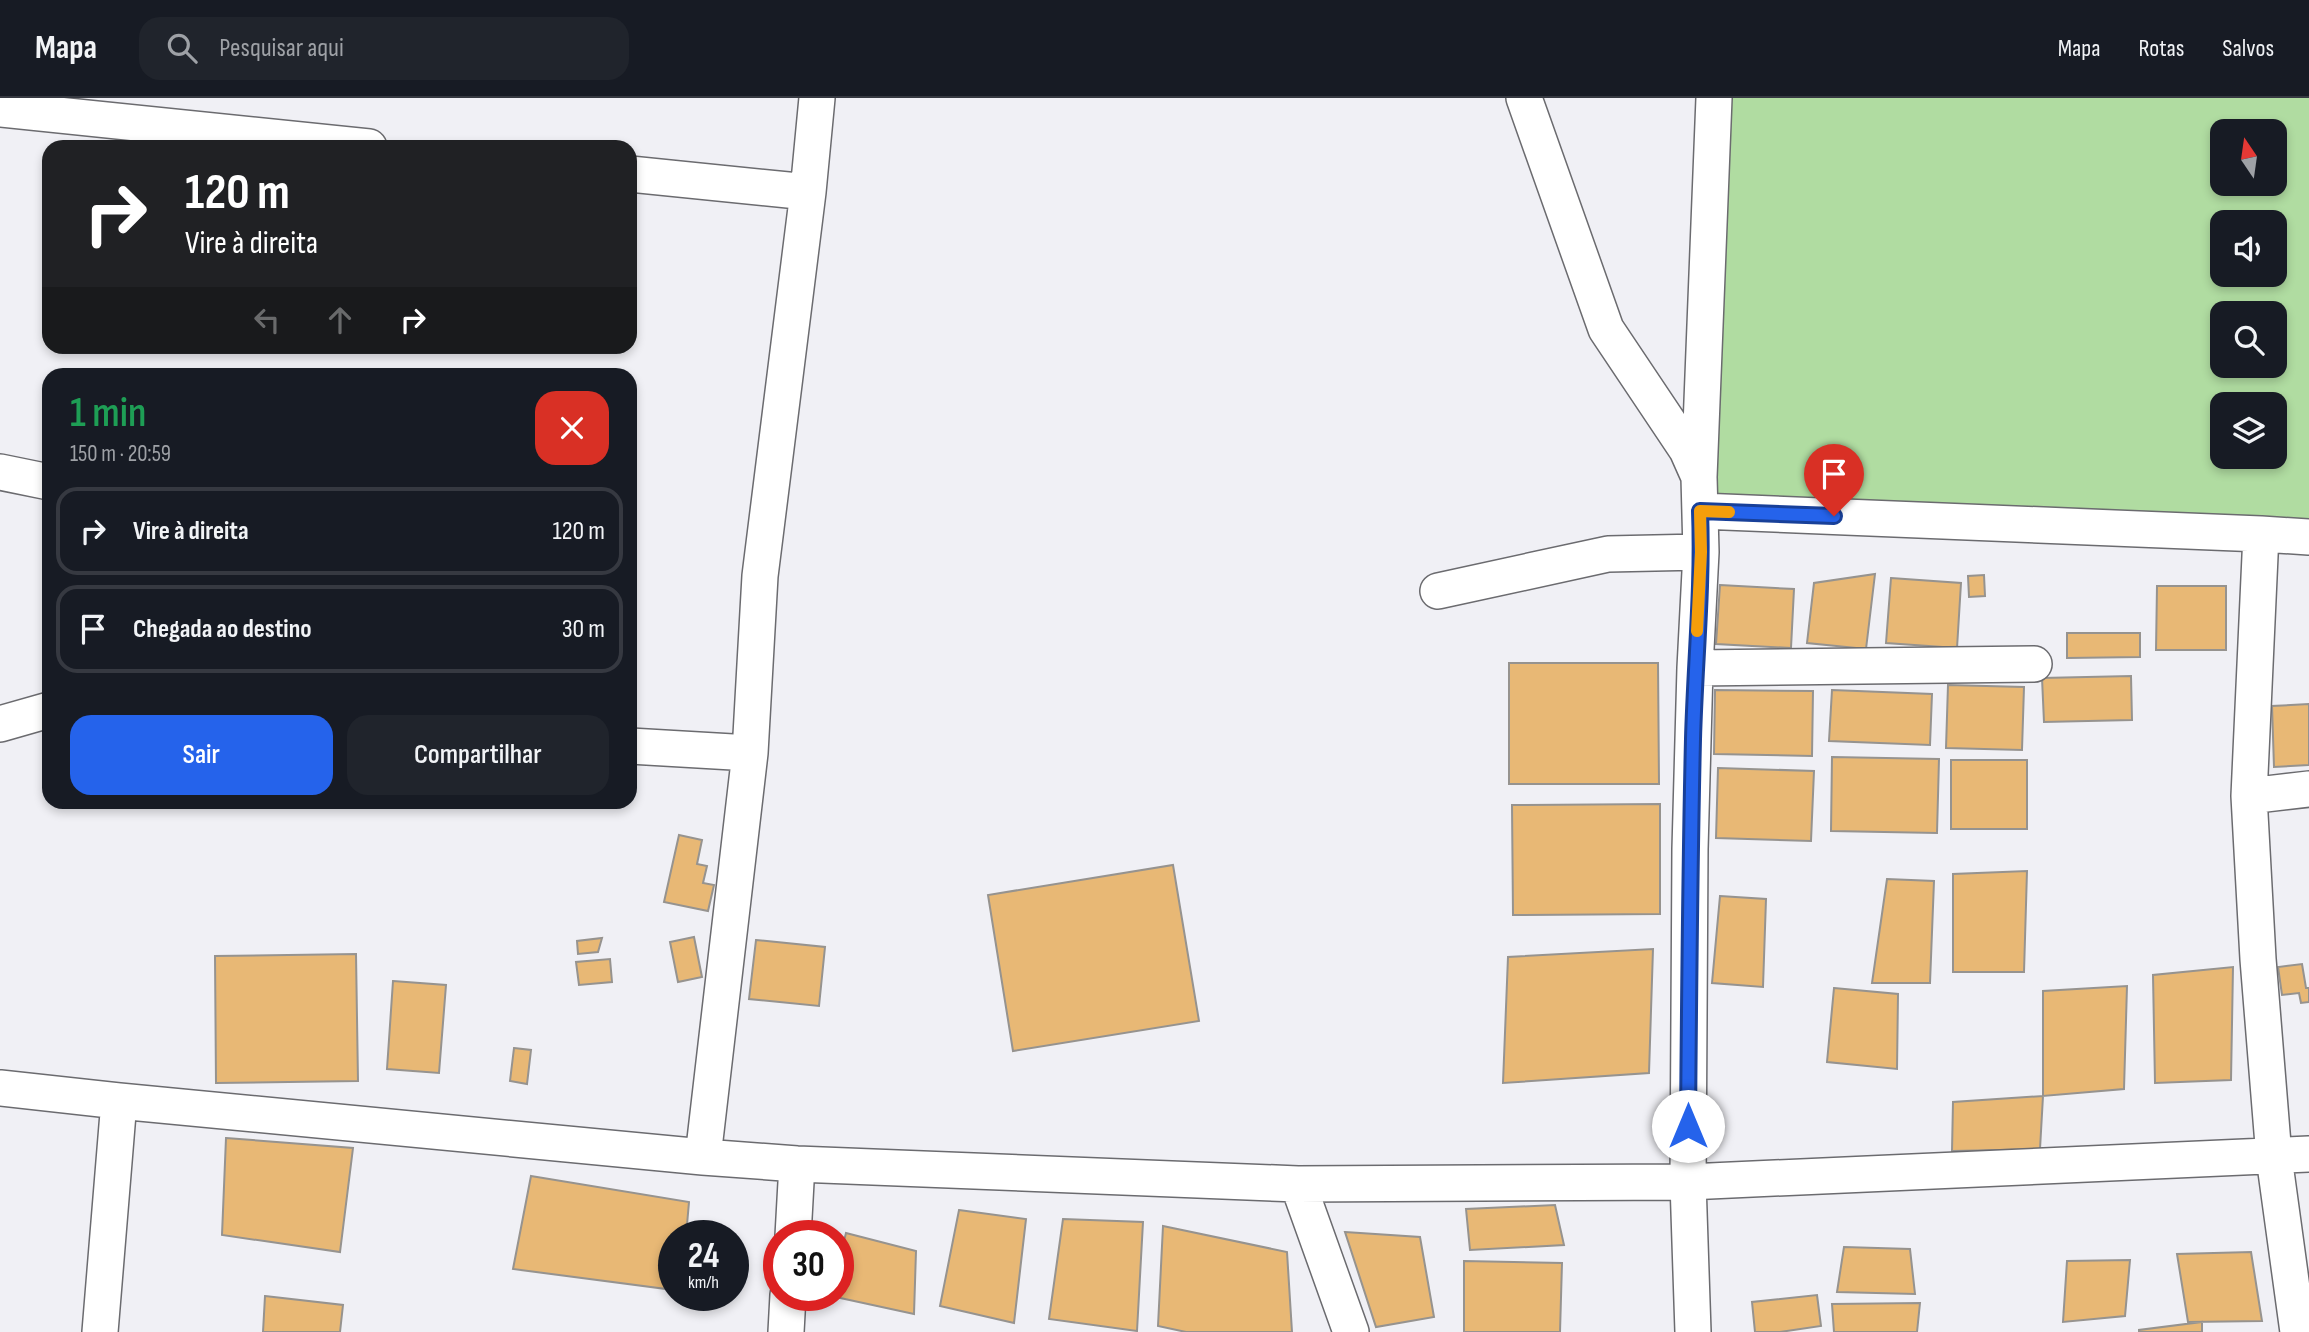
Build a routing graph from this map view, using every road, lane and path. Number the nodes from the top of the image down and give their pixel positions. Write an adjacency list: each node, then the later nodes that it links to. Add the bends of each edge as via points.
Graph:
1 (817, 98): 7 (street)
2 (1524, 98): 10 (street, via 1606,329 1687,450)
3 (1714, 98): 10 (street)
4 (0, 109): 5 (street)
5 (301, 140)
6 (637, 175): 7 (street)
7 (808, 192): 20 (street, via 760,576)
8 (0, 472): 9 (street)
9 (42, 481)
10 (1700, 494): 11 (street); 13 (street)
11 (2261, 534): 12 (street); 22 (street)
12 (2309, 537)
13 (1701, 552): 14 (street, via 1608,554); 16 (street)
14 (1438, 591)
15 (2034, 664): 16 (street)
16 (1695, 668): 29 (street)
17 (42, 712): 18 (street)
18 (0, 724)
19 (637, 746): 20 (street)
20 (750, 753): 26 (street)
21 (2309, 789): 22 (street)
22 (2249, 796): 27 (street)
23 (0, 1087): 24 (street)
24 (119, 1101): 26 (street); 33 (street)
25 (2309, 1154): 27 (street)
26 (704, 1157): 28 (street)
27 (2274, 1157): 29 (street); 37 (street)
28 (797, 1164): 30 (street); 31 (street)
29 (1688, 1182): 30 (street); 36 (street)
30 (1298, 1184): 35 (street)
31 (794, 1220)
32 (787, 1311): 34 (street)
33 (100, 1332)
34 (786, 1332)
35 (1351, 1332)
36 (1693, 1332)
37 (2298, 1332)

